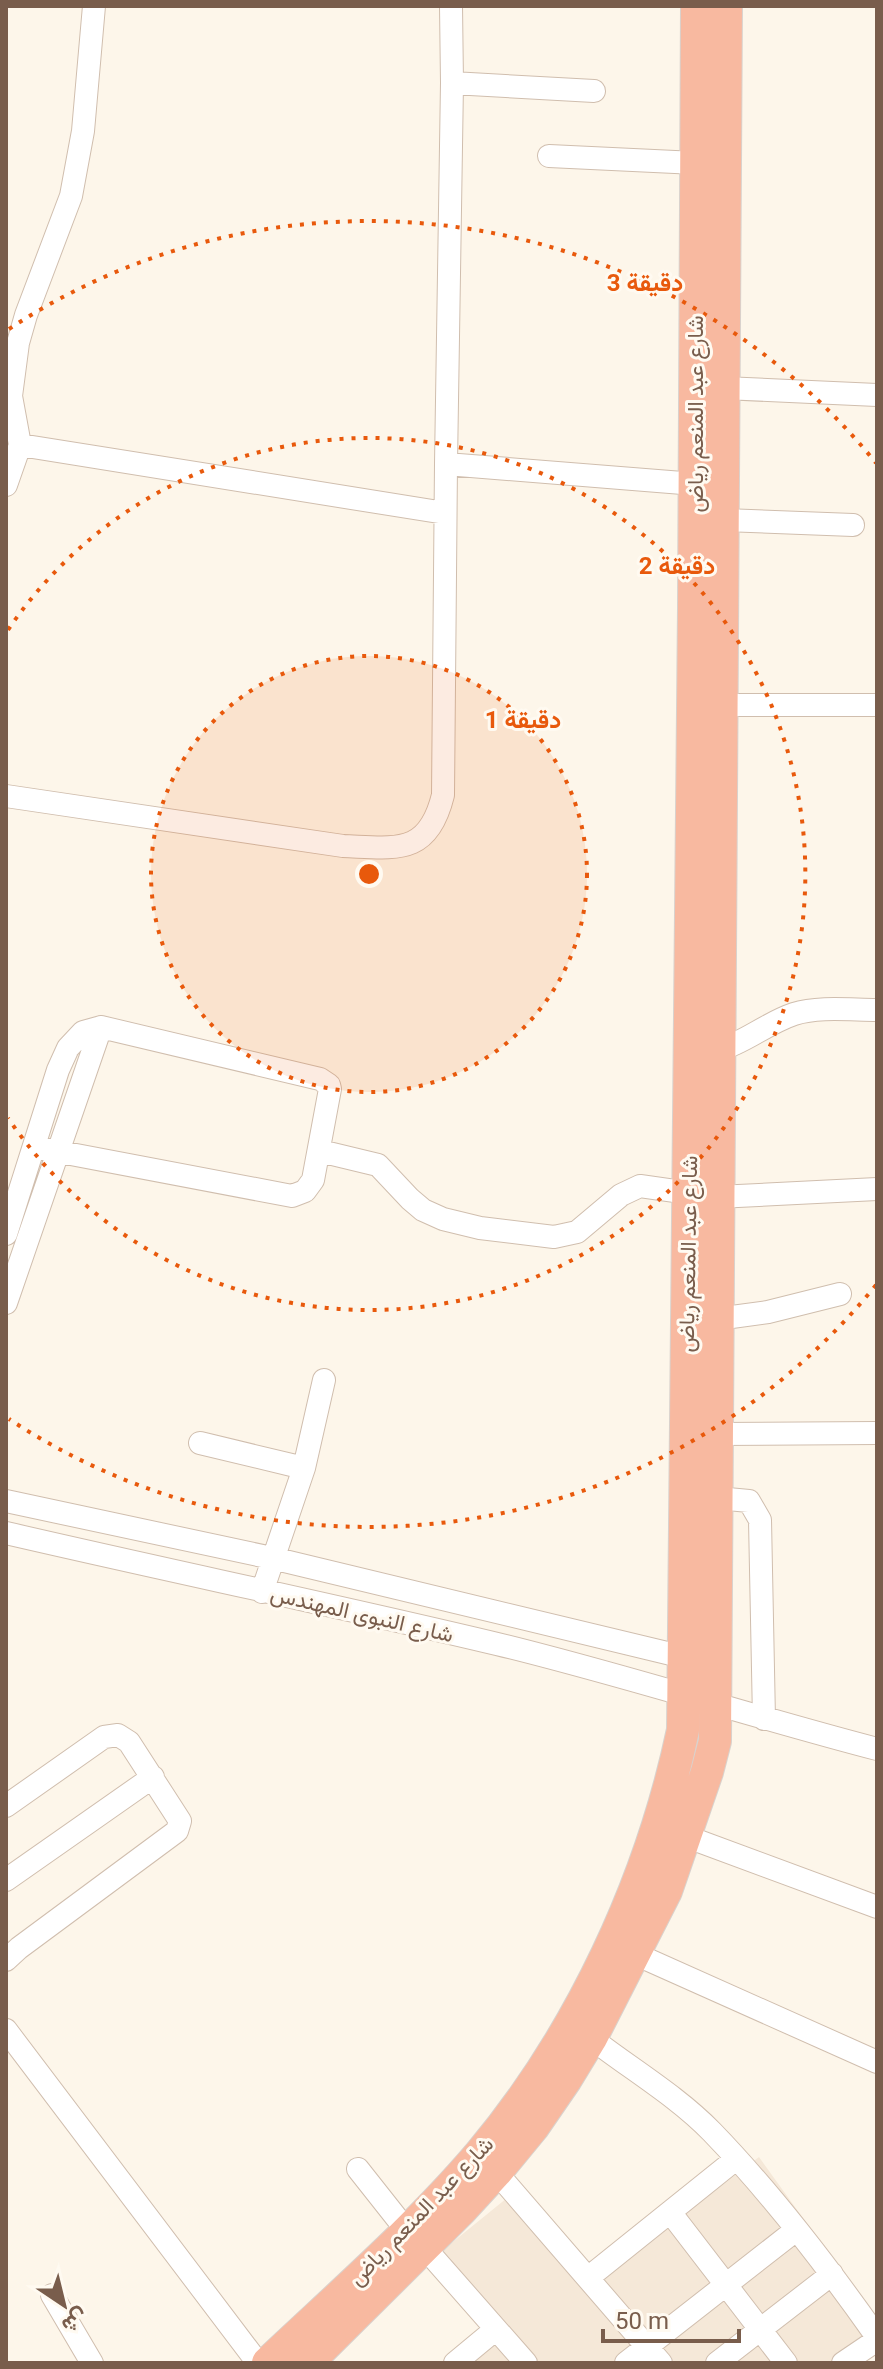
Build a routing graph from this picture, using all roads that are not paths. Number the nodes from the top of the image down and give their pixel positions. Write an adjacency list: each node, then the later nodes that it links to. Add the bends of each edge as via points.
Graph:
1 (94, 6): 11 (street, via 83,131 71,196 26,315 14,365 11,396)
2 (451, 6): 5 (street)
3 (697, 6): 8 (highway, شارع عبد المنعم رياض)
4 (726, 6): 8 (highway, شارع عبد المنعم رياض)
5 (452, 83): 6 (street); 12 (street)
6 (594, 91)
7 (549, 156): 8 (street)
8 (710, 163): 9 (highway, شارع عبد المنعم رياض); 14 (highway, شارع عبد المنعم رياض)
9 (723, 388): 10 (street); 14 (highway, شارع عبد المنعم رياض)
10 (877, 395)
11 (20, 445): 13 (street); 15 (street)
12 (446, 464): 14 (street); 15 (street)
13 (6, 485)
14 (710, 485): 16 (highway, شارع عبد المنعم رياض); 18 (highway, شارع عبد المنعم رياض)
15 (445, 513): 21 (street, via 443,795 435,822 419,840 396,847 343,846)
16 (724, 520): 17 (street); 18 (highway, شارع عبد المنعم رياض)
17 (853, 525)
18 (708, 609): 19 (highway, شارع عبد المنعم رياض); 29 (highway, شارع عبد المنعم رياض)
19 (721, 705): 20 (street); 24 (highway, شارع عبد المنعم رياض)
20 (877, 705)
21 (6, 796)
22 (877, 1010): 24 (street, via 806,1011)
23 (101, 1027): 25 (street, via 83,1032 68,1048); 26 (street, via 325,1081 330,1095); 27 (street)
24 (719, 1050): 29 (highway, شارع عبد المنعم رياض)
25 (34, 1147): 27 (street); 30 (street)
26 (320, 1151): 27 (street, via 309,1187 292,1196); 29 (street, via 378,1165 423,1210 443,1219 539,1236 577,1232 633,1187)
27 (59, 1153): 32 (street)
28 (877, 1189): 29 (street)
29 (703, 1196): 33 (highway, شارع عبد المنعم رياض)
30 (6, 1234)
31 (840, 1294): 33 (street, via 768,1312)
32 (7, 1298)
33 (702, 1319): 36 (highway, شارع عبد المنعم رياض); 44 (highway, شارع عبد المنعم رياض)
34 (324, 1380): 38 (street)
35 (877, 1433): 36 (street)
36 (716, 1434): 39 (highway, شارع عبد المنعم رياض)
37 (200, 1443): 38 (street)
38 (304, 1468): 42 (street)
39 (717, 1498): 45 (highway, شارع عبد المنعم رياض); 48 (street, via 749,1501 760,1520)
40 (6, 1501): 42 (street, شارع النبوى المهندس)
41 (6, 1533): 43 (street, شارع النبوى المهندس)
42 (272, 1558): 43 (street); 44 (street, شارع النبوى المهندس)
43 (262, 1592): 46 (street, شارع النبوى المهندس)
44 (684, 1657): 45 (street, شارع النبوى المهندس); 46 (highway, شارع عبد المنعم رياض)
45 (716, 1665): 47 (highway, شارع عبد المنعم رياض)
46 (685, 1694): 47 (street, شارع النبوى المهندس); 65 (highway, شارع عبد المنعم رياض, via 676,1762 610,1945 545,2066 445,2193)
47 (716, 1702): 48 (street, شارع النبوى المهندس); 52 (highway, شارع عبد المنعم رياض, via 715,1741)
48 (764, 1719): 49 (street, شارع النبوى المهندس)
49 (877, 1749)
50 (153, 1777): 51 (street, via 129,1742 111,1735); 53 (street); 56 (street, via 178,1815 177,1831)
51 (6, 1806)
52 (685, 1836): 54 (street); 55 (highway, شارع عبد المنعم رياض, via 666,1891)
53 (6, 1880)
54 (877, 1907)
55 (633, 1953): 58 (highway, شارع عبد المنعم رياض); 59 (street)
56 (7, 1955)
57 (6, 2030): 77 (street)
58 (591, 2038): 60 (street, via 684,2107); 62 (highway, شارع عبد المنعم رياض, via 533,2127)
59 (876, 2063)
60 (736, 2159): 63 (street); 64 (street)
61 (358, 2169): 65 (street)
62 (496, 2172): 65 (highway, شارع عبد المنعم رياض); 67 (street)
63 (670, 2212): 67 (street); 68 (street)
64 (796, 2230): 66 (street); 68 (street)
65 (416, 2239): 70 (street); 74 (highway, شارع عبد المنعم رياض); 78 (highway, شارع عبد المنعم رياض)
66 (832, 2274): 71 (street); 72 (street)
67 (589, 2277): 73 (street)
68 (726, 2285): 71 (street); 73 (street)
69 (52, 2295): 76 (street)
70 (496, 2329): 79 (street); 80 (street)
71 (760, 2330): 82 (street); 83 (street)
72 (877, 2339): 75 (street)
73 (654, 2355): 81 (street)
74 (315, 2360)
75 (848, 2362)
76 (92, 2363)
77 (258, 2363)
78 (268, 2363)
79 (455, 2363)
80 (526, 2363)
81 (626, 2363)
82 (717, 2363)
83 (786, 2363)

